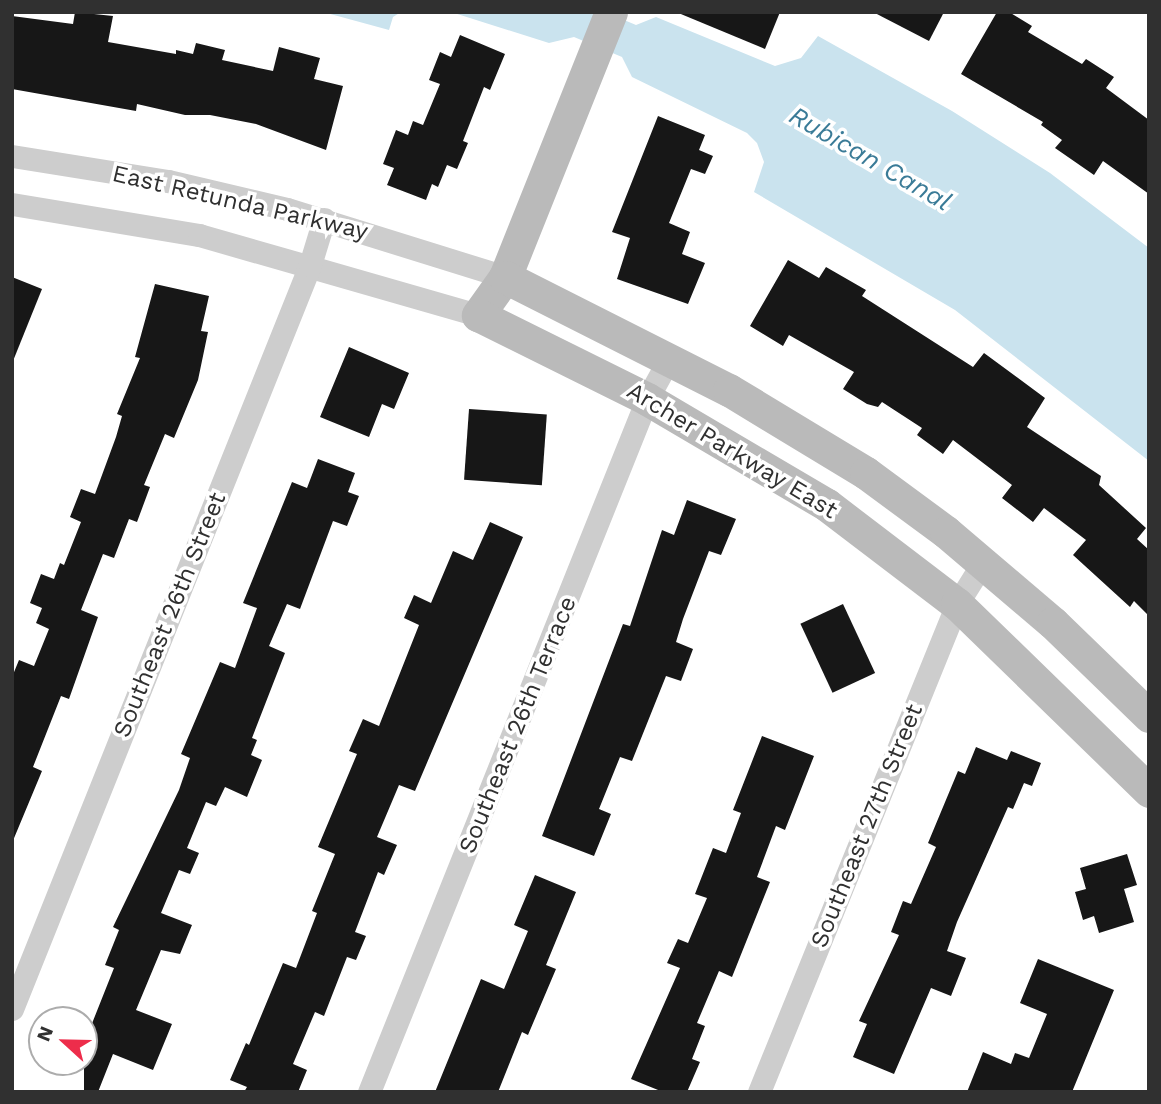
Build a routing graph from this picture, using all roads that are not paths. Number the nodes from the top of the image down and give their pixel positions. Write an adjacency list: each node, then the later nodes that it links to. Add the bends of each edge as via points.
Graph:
1 (611, 12): 6 (street)
2 (12, 156): 4 (street, East Retunda Parkway, via 168,181)
3 (12, 204): 5 (street, East Retunda Parkway, via 199,235)
4 (324, 219): 5 (street, Southeast 26th Street); 6 (street, East Retunda Parkway)
5 (310, 265): 7 (street, East Retunda Parkway); 14 (street, Southeast 26th Street)
6 (505, 276): 7 (street); 8 (street, Archer Parkway East)
7 (478, 315): 9 (street, Archer Parkway East)
8 (669, 359): 9 (street, Southeast 26th Terrace); 10 (street, Archer Parkway East, via 866,473)
9 (647, 399): 11 (street, Archer Parkway East, via 827,505); 15 (street, Southeast 26th Terrace)
10 (982, 564): 11 (street, Southeast 27th Street); 12 (street, Archer Parkway East)
11 (957, 604): 13 (street, Archer Parkway East); 16 (street, Southeast 27th Street)
12 (1149, 716)
13 (1149, 791)
14 (12, 1009)
15 (369, 1092)
16 (759, 1092)

